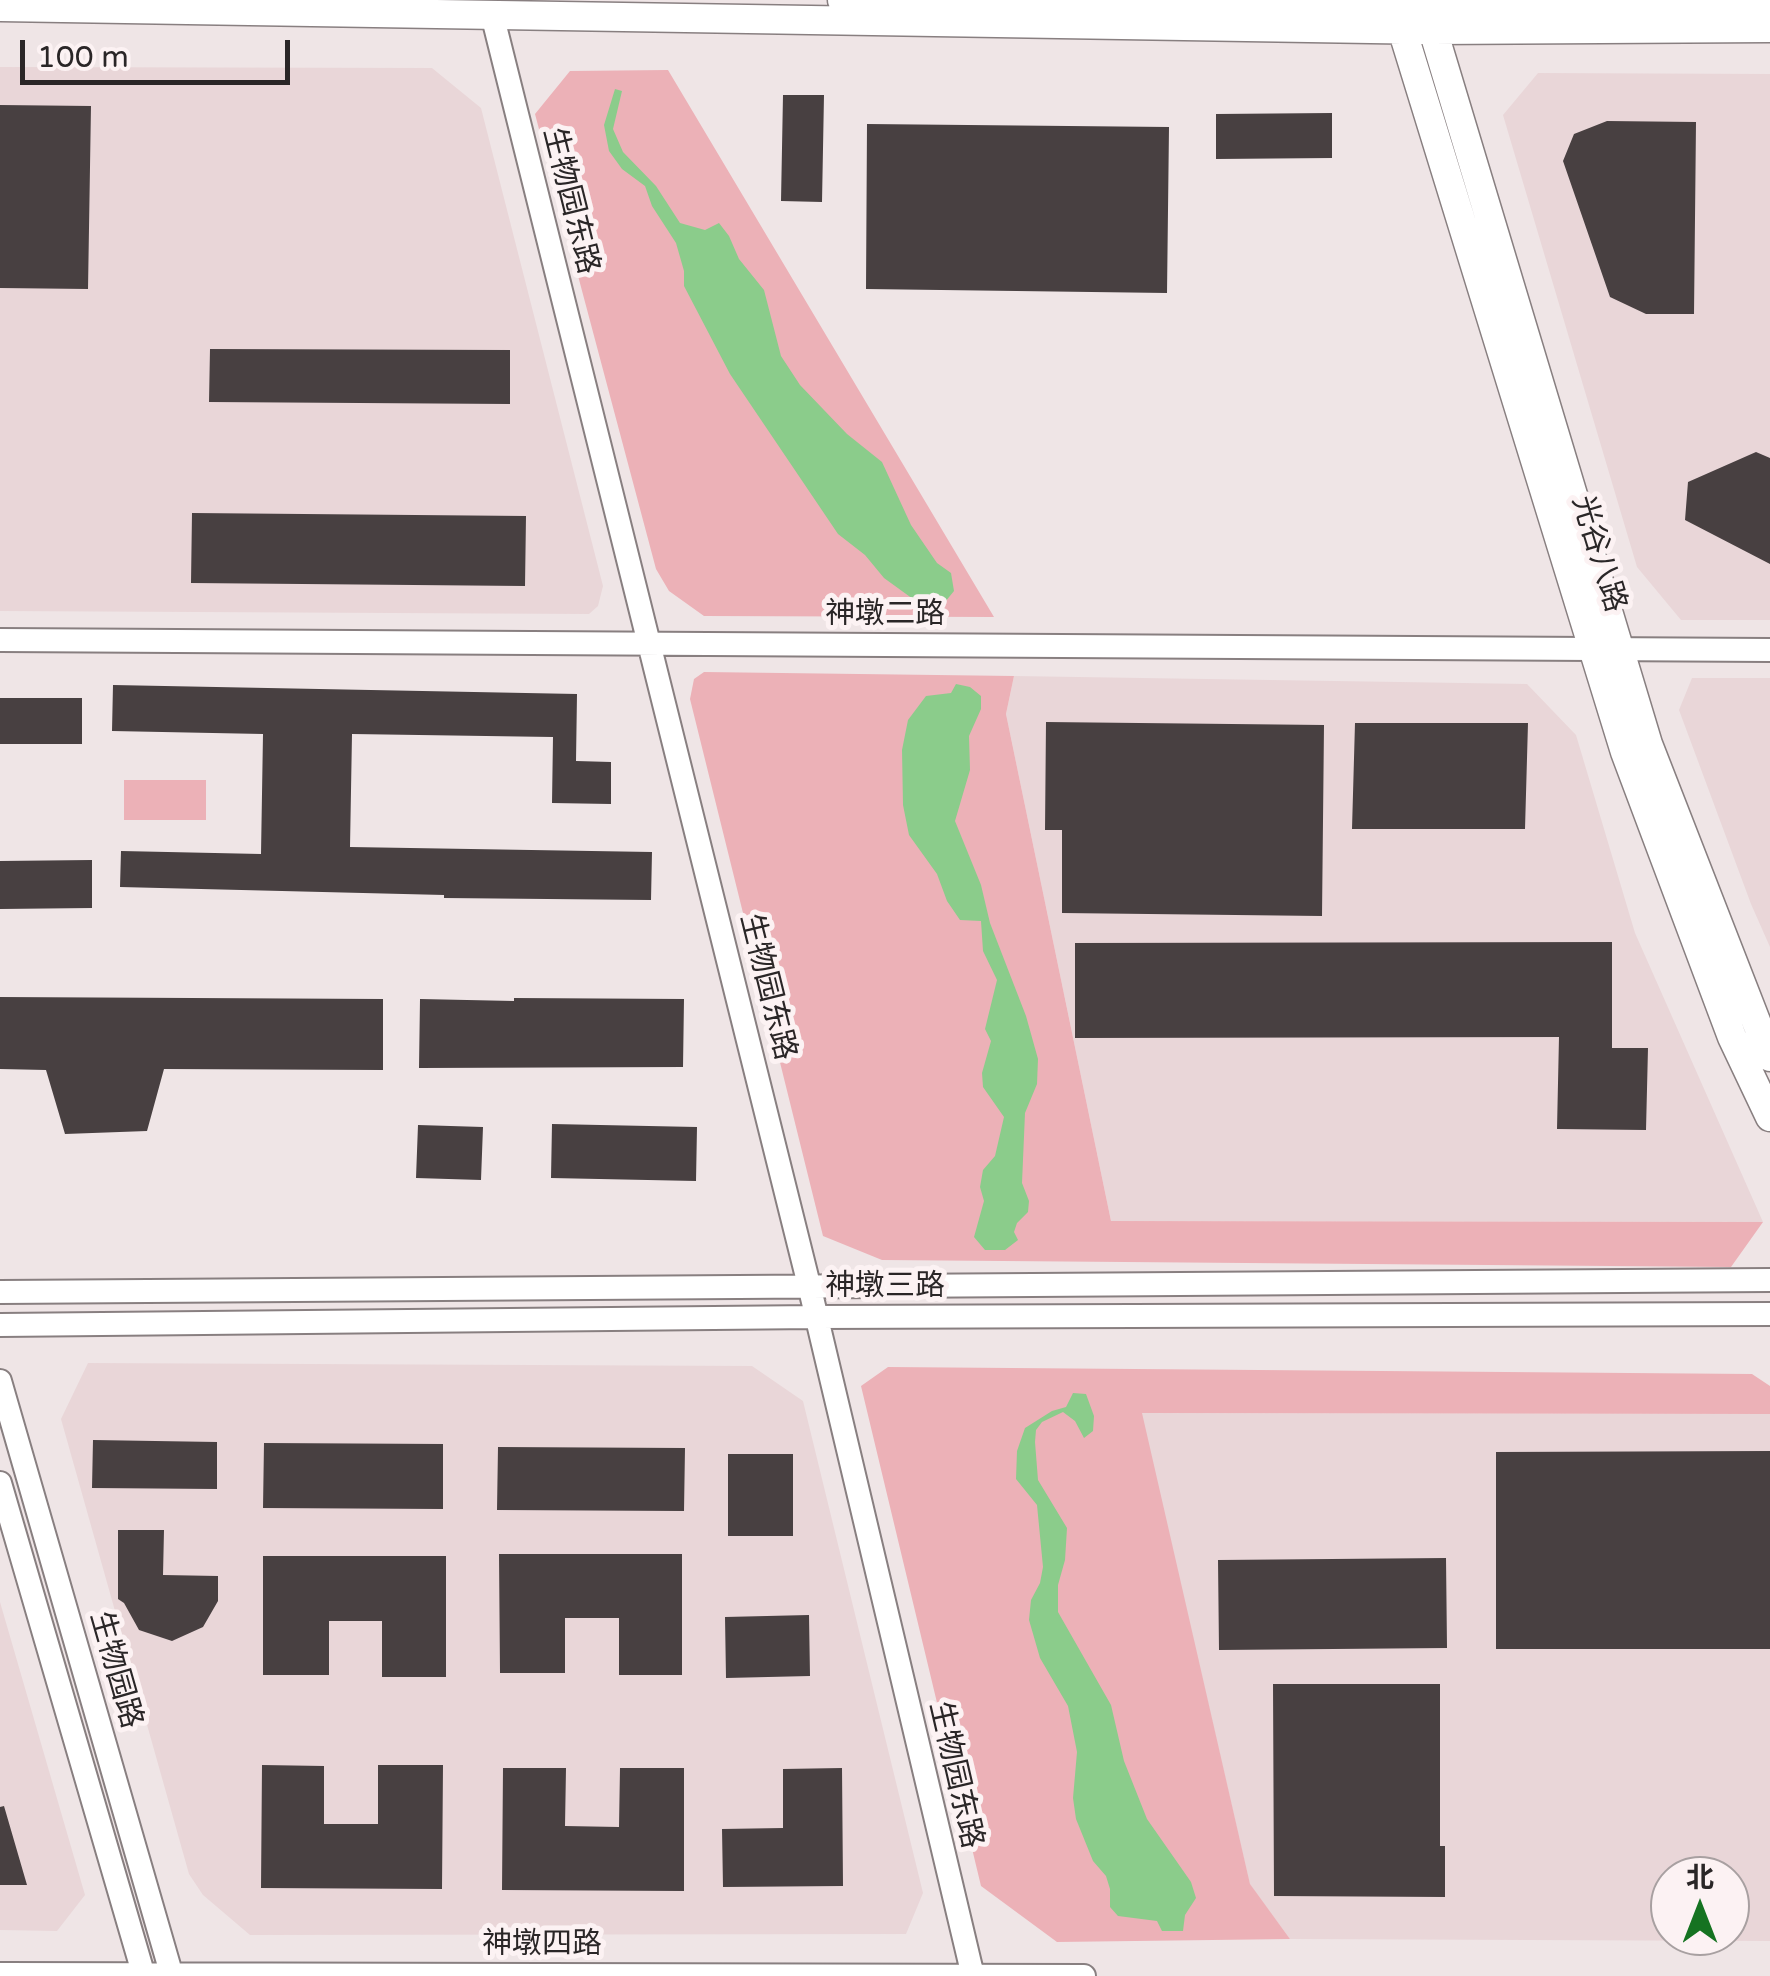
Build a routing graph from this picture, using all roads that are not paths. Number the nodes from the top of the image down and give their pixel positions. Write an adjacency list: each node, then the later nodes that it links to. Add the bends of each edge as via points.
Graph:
1 (842, 0): 4 (main road)
2 (0, 8): 5 (main road)
3 (1770, 8): 4 (main road)
4 (1413, 13): 5 (main road); 6 (main road); 9 (main road, 光谷八路)
5 (492, 14): 8 (street, 生物园东路)
6 (1770, 28)
7 (0, 640): 8 (street, 神墩二路)
8 (651, 643): 9 (street, 神墩二路); 14 (street, 生物园东路)
9 (1607, 650): 10 (street, 神墩二路); 11 (main road, 光谷八路); 12 (main road, 光谷八路, via 1638,788 1732,1037)
10 (1770, 650)
11 (1770, 1057)
12 (1770, 1117)
13 (1770, 1280): 14 (street, 神墩三路)
14 (810, 1285): 15 (street, 神墩三路); 17 (street, 生物园东路)
15 (0, 1292)
16 (1770, 1314): 17 (street, 神墩三路)
17 (815, 1317): 18 (street, 神墩三路); 24 (street, 生物园东路)
18 (0, 1325)
19 (0, 1381): 23 (street, 生物园路)
20 (0, 1483): 22 (street, 生物园路)
21 (0, 1974): 22 (street, 神墩四路)
22 (144, 1975): 23 (street, 神墩四路)
23 (172, 1975): 24 (street, 神墩四路)
24 (972, 1976): 25 (street, 神墩四路)
25 (1084, 1976)

